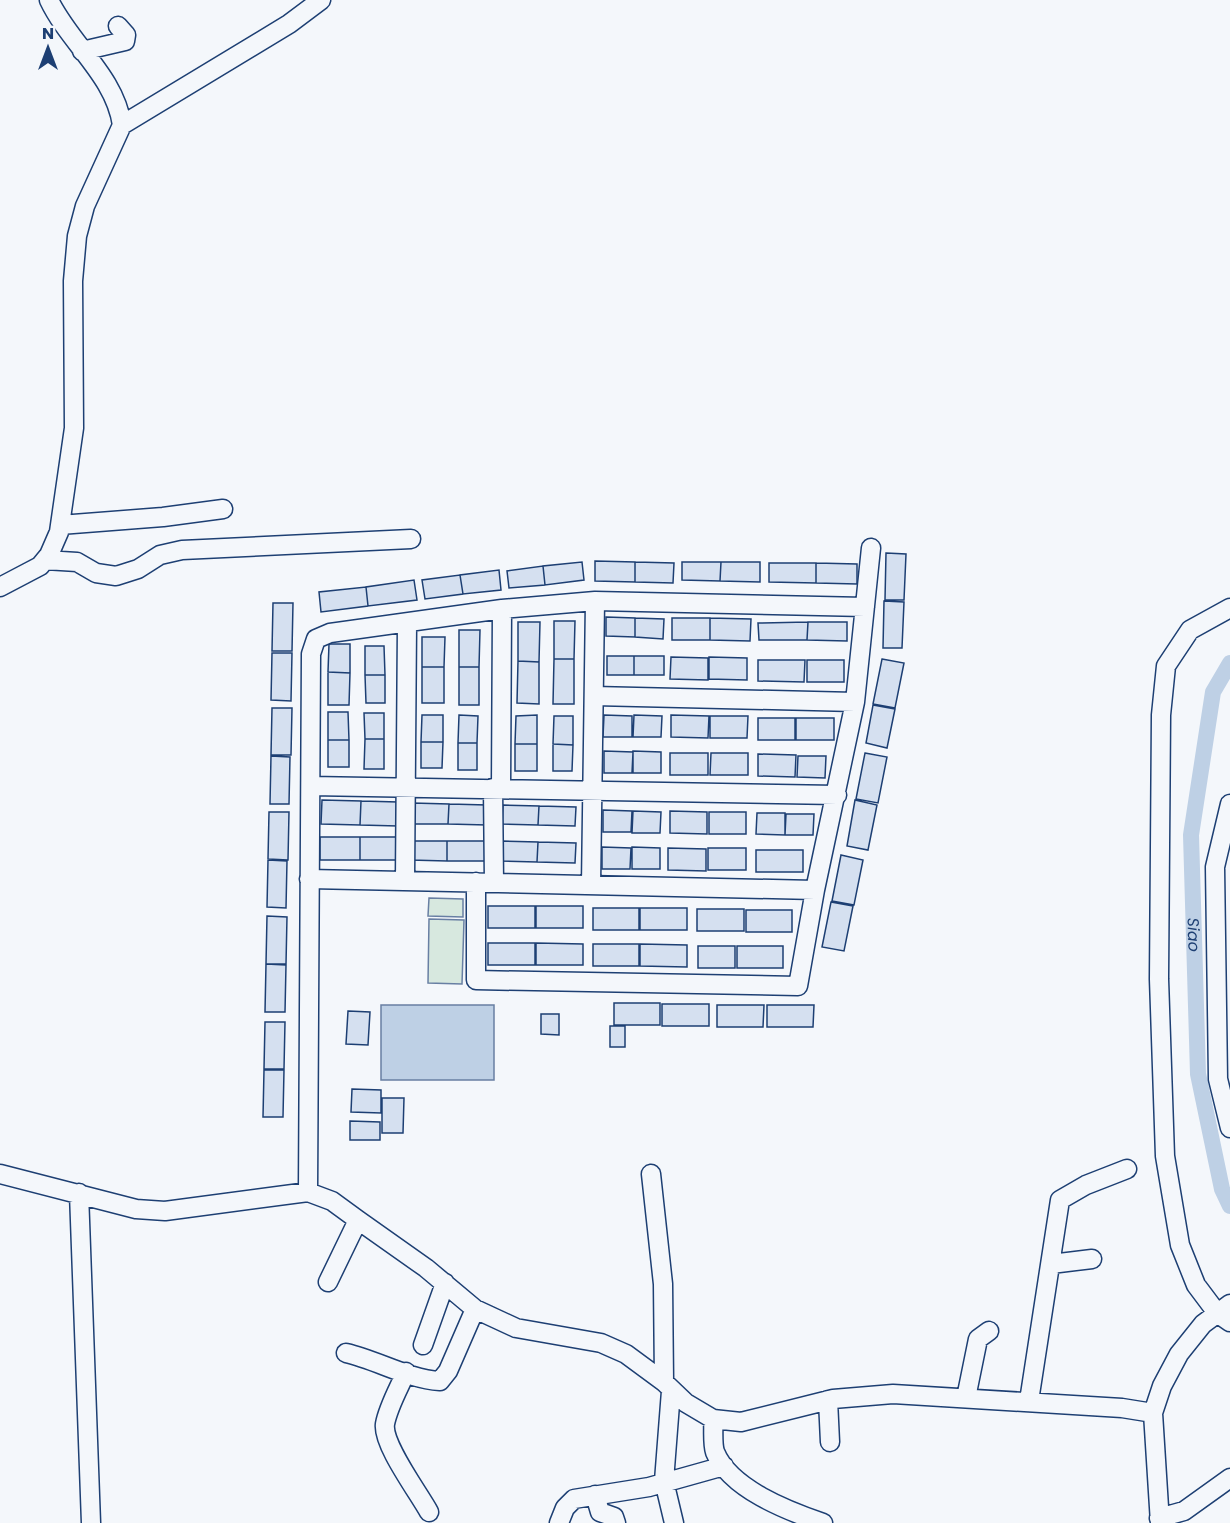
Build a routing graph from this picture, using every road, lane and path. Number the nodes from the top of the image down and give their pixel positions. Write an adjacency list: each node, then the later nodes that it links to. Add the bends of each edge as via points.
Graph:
1 (49, 0): 4 (street)
2 (321, 0): 5 (street, via 213,72)
3 (118, 26): 4 (street, via 126,34 125,41)
4 (82, 51): 5 (street, via 111,88)
5 (122, 125): 7 (street, via 85,206 77,237 73,282 73,437)
6 (223, 509): 7 (street)
7 (60, 525): 10 (street)
8 (411, 539): 10 (street, via 182,550 160,555 138,569 116,576 96,573 77,562)
9 (871, 548): 13 (street)
10 (45, 560): 11 (street)
11 (0, 587)
12 (595, 601): 13 (street); 15 (street); 17 (street)
13 (865, 607): 18 (street)
14 (1230, 608): 42 (street, via 1190,630 1166,666 1161,715 1159,979 1165,1156 1180,1245 1196,1285)
15 (502, 609): 16 (street); 21 (street)
16 (407, 624): 19 (street, via 330,633 316,639 312,654); 20 (street)
17 (594, 696): 18 (street); 22 (street)
18 (855, 702): 23 (street)
19 (311, 786): 20 (street); 25 (street)
20 (407, 788): 21 (street); 26 (street)
21 (497, 788): 22 (street); 27 (street)
22 (592, 789): 23 (street); 28 (street)
23 (837, 795): 29 (street)
24 (1230, 804): 30 (street, via 1215,867 1215,956 1218,1079)
25 (309, 879): 26 (street); 34 (street)
26 (405, 880): 27 (street)
27 (485, 882): 28 (street); 29 (street, via 476,980 798,986)
28 (591, 885): 29 (street)
29 (815, 890)
30 (1230, 1128)
31 (1127, 1169): 38 (street, via 1059,1200)
32 (0, 1174): 35 (street)
33 (651, 1174): 47 (street, via 663,1284)
34 (308, 1192): 35 (street, via 165,1211 136,1209); 36 (street, via 332,1201)
35 (79, 1193): 60 (street)
36 (358, 1220): 39 (street); 40 (street)
37 (1092, 1259): 38 (street)
38 (1051, 1264): 50 (street)
39 (328, 1282)
40 (445, 1283): 41 (street); 44 (street)
41 (475, 1309): 46 (street, via 440,1381 427,1381); 47 (street, via 516,1328 601,1343 626,1354)
42 (1226, 1311): 51 (street, via 1203,1324 1179,1354)
43 (989, 1331): 48 (street, via 978,1339)
44 (423, 1345)
45 (346, 1353): 46 (street)
46 (406, 1372): 58 (street, via 388,1413 385,1432 388,1445)
47 (668, 1387): 52 (street); 56 (street)
48 (966, 1398): 49 (street, via 893,1394); 50 (street)
49 (828, 1400): 52 (street, via 741,1422); 53 (street)
50 (1029, 1401): 51 (street)
51 (1153, 1413): 59 (street)
52 (713, 1419): 54 (street, via 714,1450)
53 (830, 1442)
54 (724, 1466): 56 (street); 64 (street, via 771,1502)
55 (1230, 1478): 59 (street, via 1184,1511)
56 (664, 1481): 57 (street); 63 (street)
57 (595, 1495): 61 (street, via 574,1499); 62 (street, via 600,1512 614,1517)
58 (429, 1512)
59 (1160, 1520)
60 (91, 1523)
61 (559, 1523)
62 (616, 1523)
63 (674, 1523)
64 (823, 1523)

